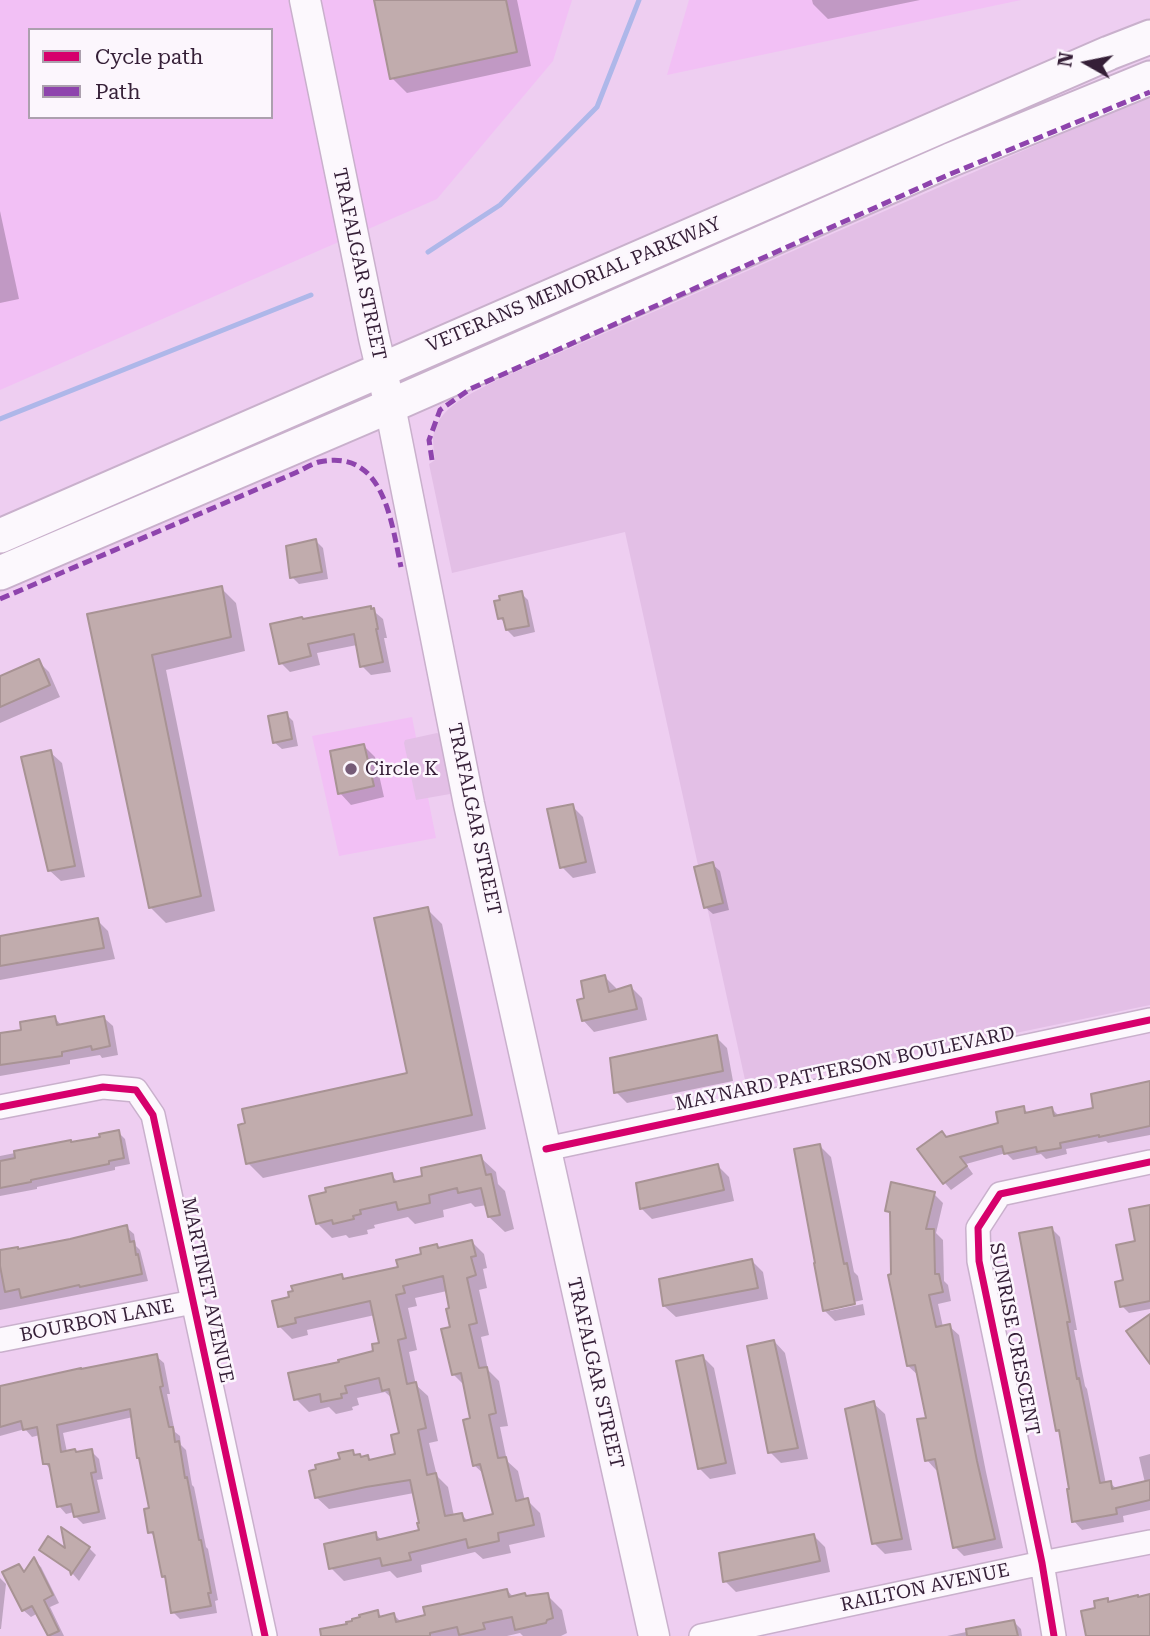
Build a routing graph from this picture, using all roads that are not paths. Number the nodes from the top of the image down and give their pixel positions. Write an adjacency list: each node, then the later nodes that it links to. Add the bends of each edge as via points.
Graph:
1 (304, 0): 4 (main road, TRAFALGAR STREET)
2 (1150, 37): 4 (highway, VETERANS MEMORIAL PARKWAY)
3 (1150, 78): 5 (highway, VETERANS MEMORIAL PARKWAY, via 950,160)
4 (380, 369): 5 (main road, TRAFALGAR STREET); 6 (highway, VETERANS MEMORIAL PARKWAY)
5 (390, 406): 7 (highway, VETERANS MEMORIAL PARKWAY); 10 (main road, TRAFALGAR STREET, via 469,804)
6 (0, 536)
7 (0, 573)
8 (1150, 1020): 10 (street, MAYNARD PATTERSON BOULEVARD)
9 (0, 1107): 12 (street, MARTINET AVENUE, via 103,1087 136,1090 153,1115)
10 (546, 1149): 17 (main road, TRAFALGAR STREET)
11 (1150, 1162): 15 (street, SUNRISE CRESCENT, via 1000,1194 978,1228 979,1261)
12 (193, 1302): 13 (street, BOURBON LANE); 16 (street, MARTINET AVENUE)
13 (0, 1340)
14 (1150, 1542): 15 (street, RAILTON AVENUE)
15 (1042, 1563): 18 (street, RAILTON AVENUE); 19 (street, SUNRISE CRESCENT)
16 (265, 1636)
17 (654, 1636)
18 (701, 1636)
19 (1054, 1636)

